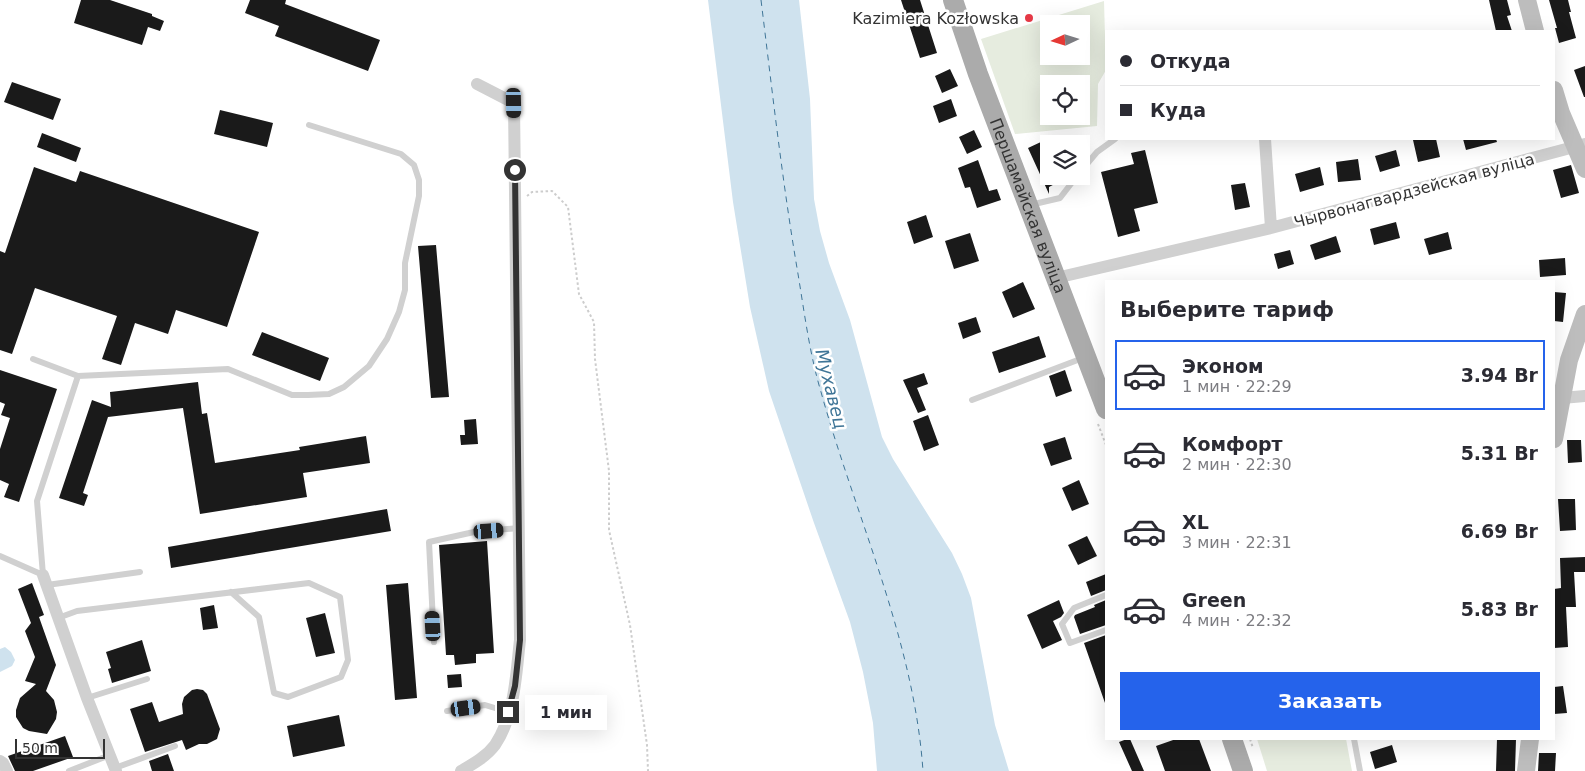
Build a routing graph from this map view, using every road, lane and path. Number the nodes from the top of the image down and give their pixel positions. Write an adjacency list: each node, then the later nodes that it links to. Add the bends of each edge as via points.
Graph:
1 (953, 0): 14 (main road, Першамайская вуліца)
2 (1527, 0): 3 (street)
3 (1535, 30)
4 (477, 84): 13 (street, via 514,103)
5 (1555, 93): 9 (street, via 1561,114)
6 (309, 124): 20 (lane, via 401,154 414,165 419,180 405,263 406,290 387,339 369,366 344,387 329,394 308,395 292,395 228,369)
7 (1114, 140): 10 (lane)
8 (1265, 140): 15 (street, Чырвонагвардзейская вуліца)
9 (1581, 145): 11 (street); 15 (street, Чырвонагвардзейская вуліца)
10 (1090, 161)
11 (1585, 169)
12 (1071, 185): 14 (lane, via 1060,198)
13 (516, 204): 26 (street); 49 (path, via 532,192 552,191 568,207 579,294 594,322 595,359 609,470 609,530 630,625)
14 (1029, 206): 16 (main road, Першамайская вуліца)
15 (1271, 228): 16 (street, Чырвонагвардзейская вуліца)
16 (1056, 278): 18 (main road, Першамайская вуліца)
17 (1585, 314): 22 (street, via 1569,360)
18 (1086, 357): 23 (lane); 24 (main road, Першамайская вуліца)
19 (33, 359): 20 (lane)
20 (78, 376): 29 (lane, via 37,501)
21 (1585, 396): 22 (street)
22 (1562, 398): 25 (street)
23 (972, 400)
24 (1105, 406)
25 (1555, 434)
26 (519, 528): 34 (lane, via 474,532 428,542); 38 (street, via 520,640 515,686)
27 (0, 556): 29 (lane)
28 (140, 572): 29 (lane)
29 (45, 580): 32 (street)
30 (231, 592): 30 (lane, via 309,583 340,597 348,660 341,677 288,697 274,693 259,616); 32 (lane, via 78,611)
31 (1105, 595): 33 (lane, via 1074,608 1062,624 1070,643)
32 (58, 618): 36 (street)
33 (1105, 630)
34 (434, 642)
35 (147, 679): 36 (lane)
36 (88, 698): 43 (street)
37 (447, 711): 38 (lane, via 485,705)
38 (508, 712): 48 (street, via 494,746 480,760)
39 (1232, 740): 50 (main road)
40 (1354, 740): 51 (lane)
41 (1530, 740): 52 (street)
42 (175, 746): 45 (lane)
43 (110, 755): 45 (street); 47 (lane)
44 (0, 761): 46 (street)
45 (116, 769)
46 (7, 771)
47 (69, 771)
48 (460, 771)
49 (648, 771)
50 (1243, 771)
51 (1360, 771)
52 (1526, 771)

